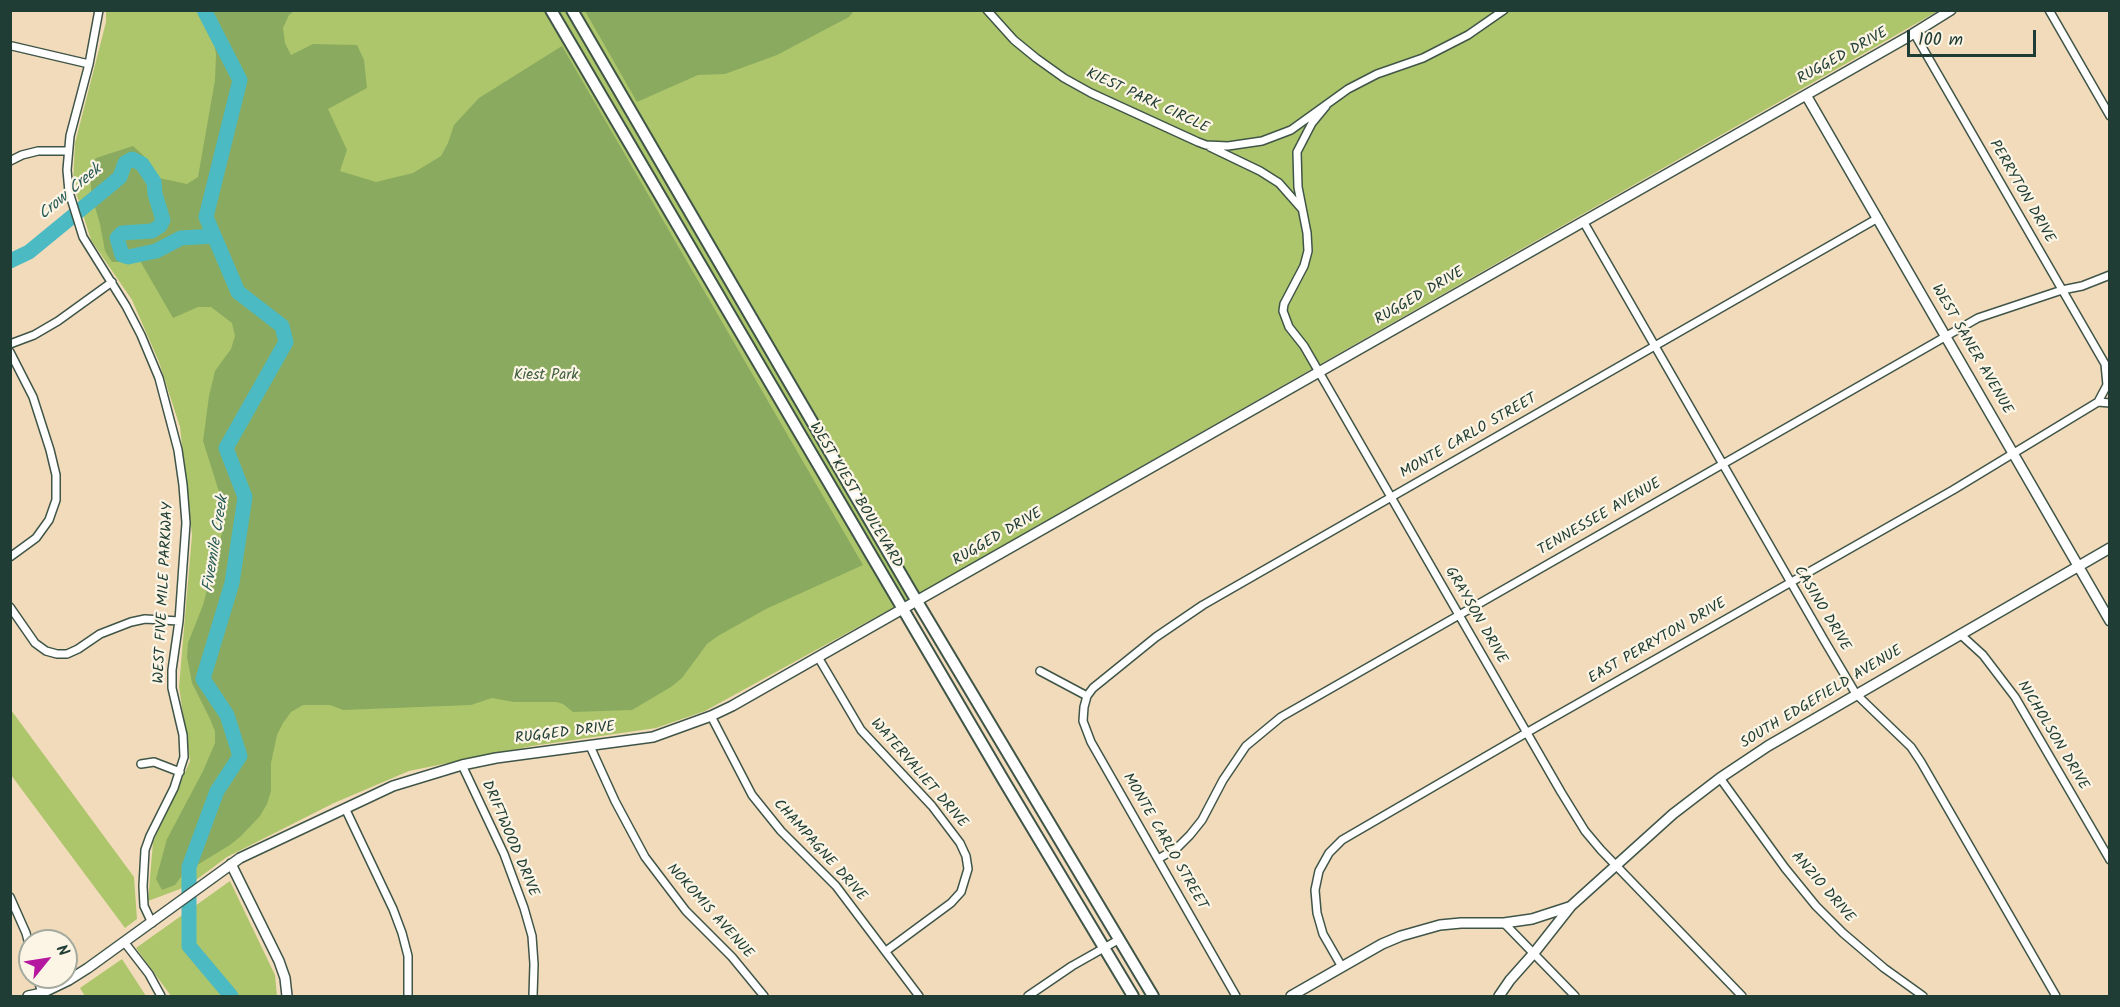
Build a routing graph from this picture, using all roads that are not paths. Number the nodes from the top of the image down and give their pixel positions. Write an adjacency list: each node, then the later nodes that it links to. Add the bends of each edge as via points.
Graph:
1 (99, 10): 10 (street, WEST FIVE MILE PARKWAY)
2 (551, 10): 40 (main road, WEST KIEST BOULEVARD)
3 (572, 10): 38 (main road, WEST KIEST BOULEVARD)
4 (987, 10): 14 (street, KIEST PARK CIRCLE, via 1014,40 1064,78)
5 (1504, 10): 12 (street, KIEST PARK CIRCLE, via 1468,35 1422,58 1377,74)
6 (1951, 10): 8 (street, RUGGED DRIVE)
7 (2049, 10): 13 (street)
8 (1914, 33): 11 (street, RUGGED DRIVE); 22 (street, PERRYTON DRIVE)
9 (12, 46): 10 (street)
10 (89, 64): 15 (street, WEST FIVE MILE PARKWAY)
11 (1806, 94): 18 (street, WEST SANER AVENUE); 19 (street, RUGGED DRIVE)
12 (1326, 106): 14 (street, KIEST PARK CIRCLE, via 1277,136 1245,145); 17 (street, GRAYSON DRIVE, via 1312,123 1298,152)
13 (2109, 116)
14 (1206, 146): 17 (street, GRAYSON DRIVE, via 1279,183)
15 (68, 151): 16 (street, via 38,151); 21 (street, WEST FIVE MILE PARKWAY, via 69,192 82,237)
16 (10, 161)
17 (1301, 208): 28 (street, GRAYSON DRIVE, via 1308,251 1286,297 1284,311 1289,327)
18 (1878, 218): 23 (street, WEST SANER AVENUE); 25 (street, MONTE CARLO STREET)
19 (1582, 221): 25 (street, CASINO DRIVE); 28 (street, RUGGED DRIVE)
20 (2109, 275): 22 (street, TENNESSEE AVENUE)
21 (112, 282): 24 (street, via 58,321); 42 (street, WEST FIVE MILE PARKWAY, via 149,354 178,450 186,523)
22 (2062, 290): 23 (street, TENNESSEE AVENUE, via 1978,318); 27 (street, PERRYTON DRIVE)
23 (1946, 336): 31 (street, WEST SANER AVENUE); 32 (street, TENNESSEE AVENUE)
24 (10, 344)
25 (1655, 346): 32 (street, CASINO DRIVE); 33 (street, MONTE CARLO STREET)
26 (10, 352): 35 (street, via 33,397 50,450 56,500 49,520 36,538)
27 (2107, 365): 29 (street, PERRYTON DRIVE, via 2107,385)
28 (1319, 372): 33 (street, GRAYSON DRIVE); 38 (street, RUGGED DRIVE)
29 (2098, 402): 30 (street); 31 (street, EAST PERRYTON DRIVE)
30 (2109, 403)
31 (2013, 453): 36 (street, WEST SANER AVENUE); 37 (street, EAST PERRYTON DRIVE)
32 (1722, 464): 37 (street, CASINO DRIVE); 41 (street, TENNESSEE AVENUE)
33 (1391, 496): 41 (street, GRAYSON DRIVE); 48 (street, MONTE CARLO STREET, via 1203,605 1104,677)
34 (2109, 548): 36 (street, SOUTH EDGEFIELD AVENUE)
35 (10, 557)
36 (2078, 566): 43 (street, WEST SANER AVENUE); 44 (street, SOUTH EDGEFIELD AVENUE)
37 (1790, 583): 47 (street, CASINO DRIVE); 50 (street, EAST PERRYTON DRIVE)
38 (917, 601): 40 (street, RUGGED DRIVE); 55 (main road, WEST KIEST BOULEVARD)
39 (10, 607): 42 (street, via 35,642 57,654 67,654 100,634 132,622)
40 (904, 609): 45 (street, RUGGED DRIVE); 57 (main road, WEST KIEST BOULEVARD)
41 (1459, 615): 50 (street, GRAYSON DRIVE); 59 (street, TENNESSEE AVENUE, via 1260,732 1234,763 1190,835)
42 (179, 621): 54 (street, WEST FIVE MILE PARKWAY, via 172,688 184,747)
43 (2109, 621)
44 (1960, 634): 47 (street, SOUTH EDGEFIELD AVENUE); 60 (street, NICHOLSON DRIVE, via 1983,655 2015,697)
45 (818, 657): 49 (street, RUGGED DRIVE); 71 (street, WATERVALIET DRIVE, via 861,730 932,806 966,856 968,869 961,892)
46 (1040, 671): 48 (street)
47 (1856, 694): 56 (street, SOUTH EDGEFIELD AVENUE); 92 (street, CASINO DRIVE, via 1911,747 1921,762)
48 (1087, 696): 59 (street, MONTE CARLO STREET, via 1083,714 1086,732)
49 (711, 716): 51 (street, RUGGED DRIVE, via 653,737); 71 (street, CHAMPAGNE DRIVE, via 752,795 781,831 836,886)
50 (1526, 733): 62 (street, GRAYSON DRIVE, via 1585,831); 73 (street, EAST PERRYTON DRIVE, via 1354,831 1329,853 1315,890 1317,913 1323,934)
51 (590, 746): 53 (street, RUGGED DRIVE); 81 (street, NOKOMIS AVENUE, via 645,857 686,911)
52 (141, 764): 54 (street, via 154,762)
53 (462, 765): 58 (street, RUGGED DRIVE, via 402,783); 80 (street, DRIFTWOOD DRIVE, via 504,854 524,908 532,936)
54 (180, 772): 65 (street, WEST FIVE MILE PARKWAY, via 146,850 144,906)
55 (1018, 772): 57 (main road); 68 (main road, WEST KIEST BOULEVARD)
56 (1720, 778): 62 (street, SOUTH EDGEFIELD AVENUE, via 1673,814); 91 (street, ANZIO DRIVE, via 1816,906 1884,968)
57 (1004, 781): 70 (main road, WEST KIEST BOULEVARD)
58 (345, 808): 61 (street, RUGGED DRIVE); 79 (street, via 402,933 408,956)
59 (1158, 859): 86 (street, MONTE CARLO STREET)
60 (2109, 860)
61 (231, 864): 65 (street, RUGGED DRIVE); 78 (street, via 279,961)
62 (1617, 866): 64 (street, SOUTH EDGEFIELD AVENUE); 90 (street, GRAYSON DRIVE)
63 (10, 897): 67 (street)
64 (1571, 906): 66 (street, SOUTH EDGEFIELD AVENUE); 72 (street, SOUTH EDGEFIELD AVENUE)
65 (152, 923): 69 (street, RUGGED DRIVE)
66 (1504, 923): 72 (street); 73 (street, SOUTH EDGEFIELD AVENUE, via 1461,923 1421,930 1382,944)
67 (24, 929)
68 (1118, 940): 70 (street); 85 (main road, WEST KIEST BOULEVARD)
69 (125, 942): 75 (street, RUGGED DRIVE, via 69,980); 77 (street)
70 (1104, 948): 83 (street); 84 (main road, WEST KIEST BOULEVARD)
71 (886, 951): 82 (street, CHAMPAGNE DRIVE)
72 (1534, 953): 88 (street, SOUTH EDGEFIELD AVENUE); 89 (street)
73 (1342, 967): 87 (street, SOUTH EDGEFIELD AVENUE)
74 (41, 989): 75 (street)
75 (42, 993): 76 (street, RUGGED DRIVE)
76 (28, 996)
77 (161, 996)
78 (286, 996)
79 (408, 996)
80 (533, 996)
81 (764, 996)
82 (919, 996)
83 (1028, 996)
84 (1133, 996)
85 (1153, 996)
86 (1236, 996)
87 (1291, 996)
88 (1499, 996)
89 (1575, 996)
90 (1742, 996)
91 (1923, 996)
92 (2056, 996)

